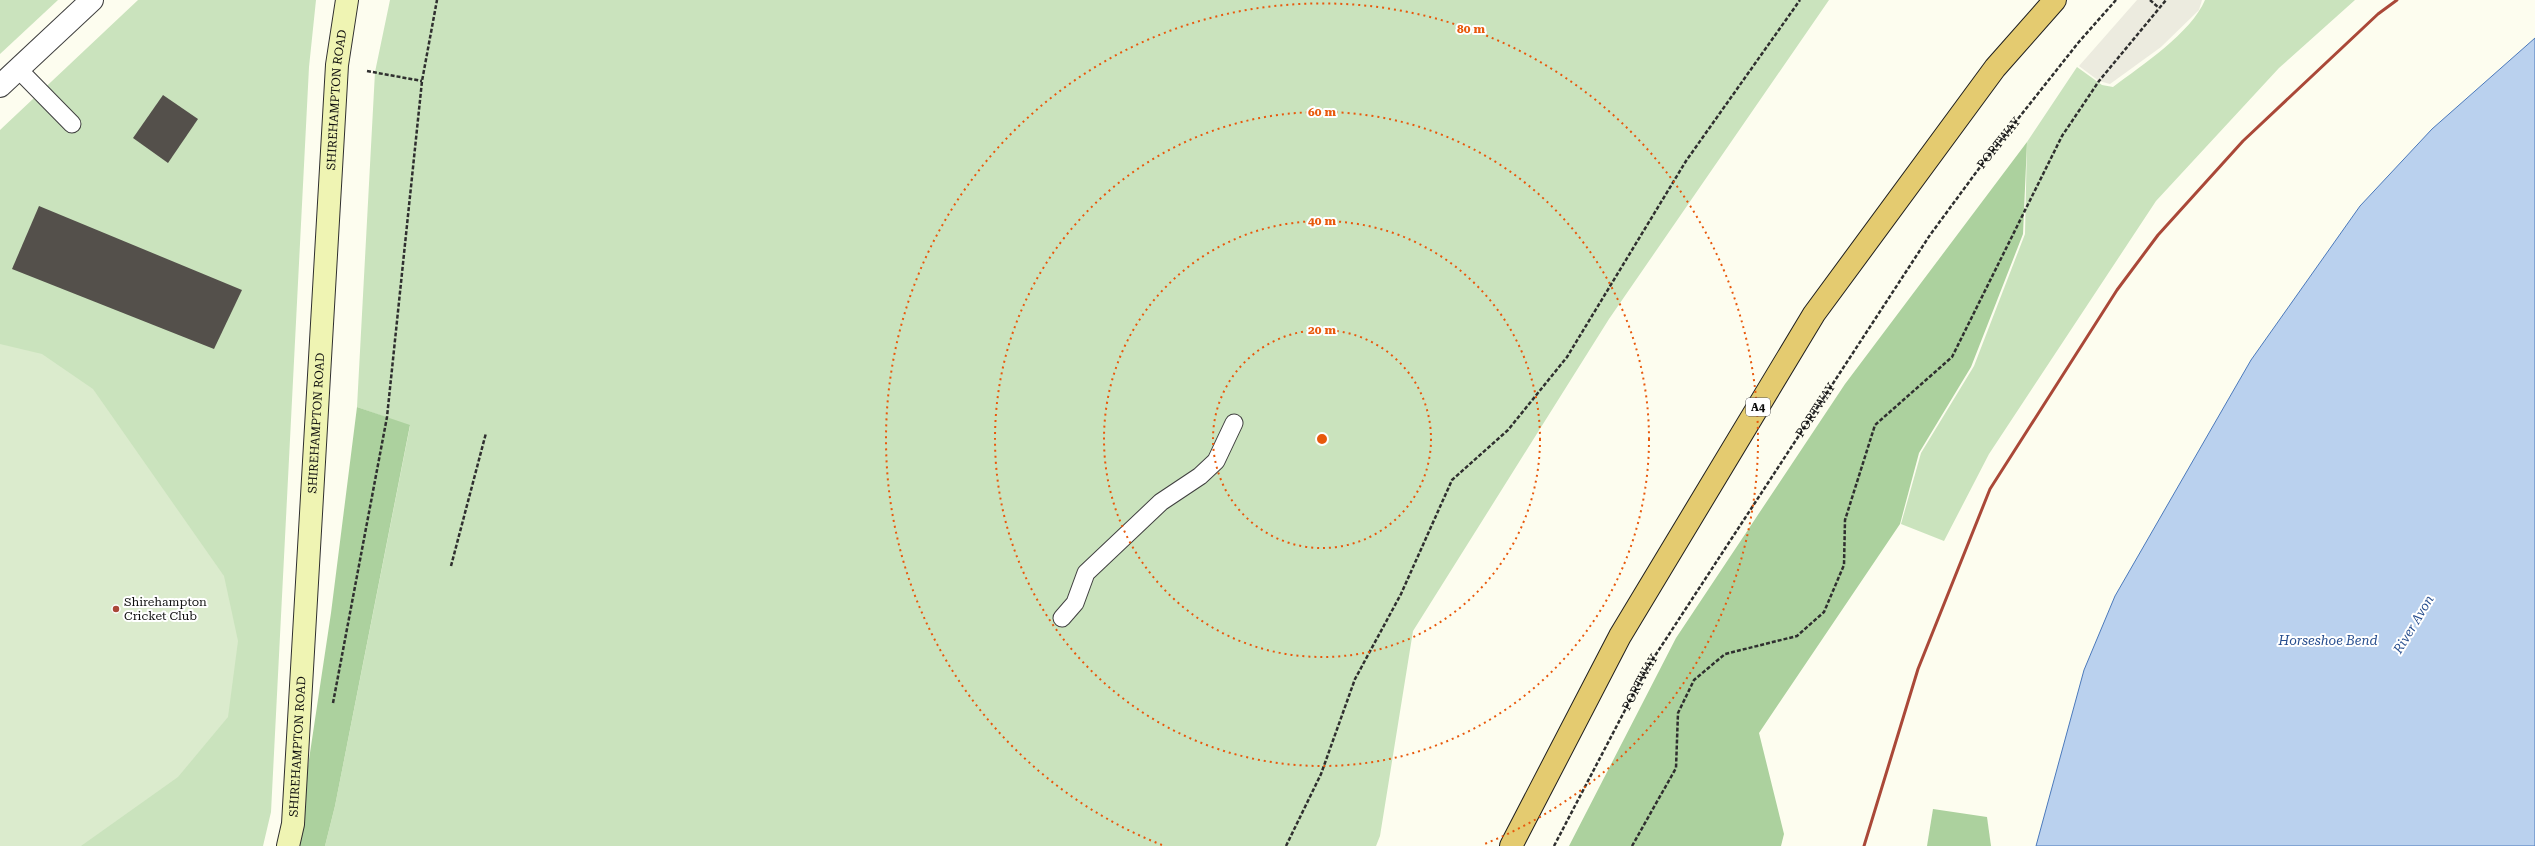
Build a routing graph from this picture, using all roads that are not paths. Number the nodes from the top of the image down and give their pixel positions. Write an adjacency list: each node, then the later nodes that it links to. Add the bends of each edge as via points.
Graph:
1 (92, 0): 4 (street)
2 (346, 0): 9 (main road, SHIREHAMPTON ROAD, via 337,65 293,824)
3 (2054, 0): 10 (highway, A4, via 1995,68 1814,314 1620,636)
4 (18, 69): 5 (street); 6 (lane)
5 (0, 86)
6 (72, 124)
7 (1234, 423): 8 (lane, via 1216,461 1200,476 1162,502 1086,573 1075,603)
8 (1062, 618)
9 (288, 846)
10 (1511, 846)

